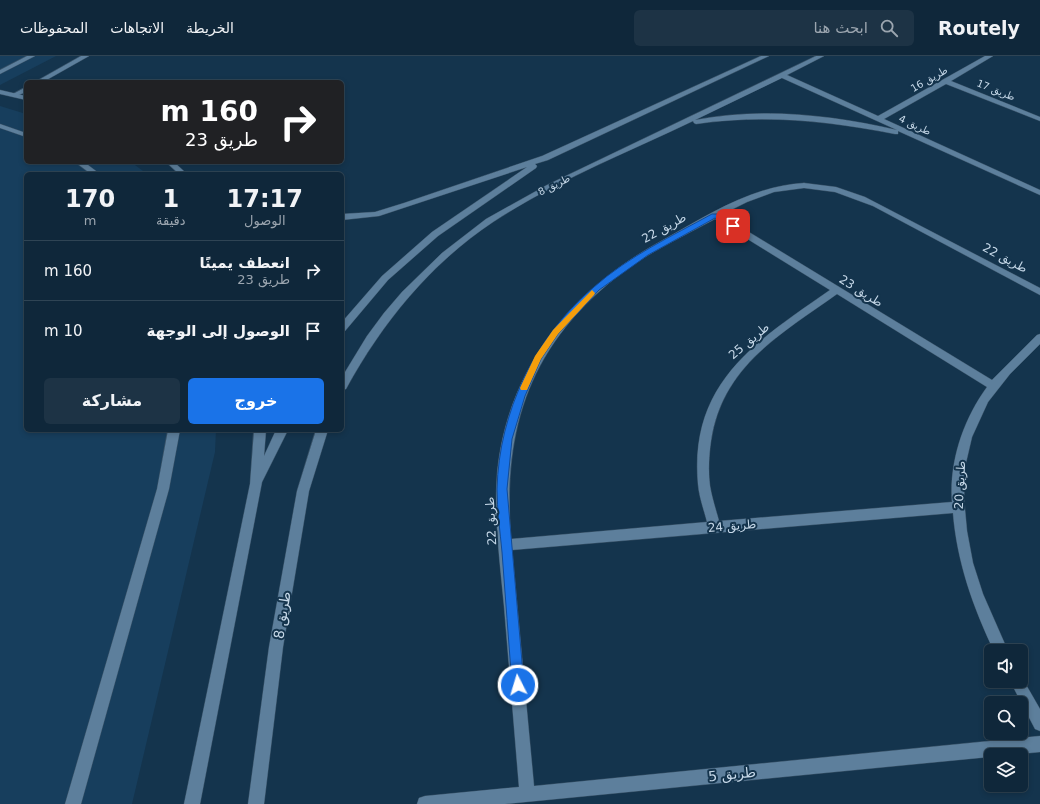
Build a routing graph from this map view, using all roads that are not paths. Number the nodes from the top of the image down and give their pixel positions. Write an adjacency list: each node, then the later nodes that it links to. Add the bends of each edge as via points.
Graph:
1 (32, 56): 6 (street)
2 (86, 56): 8 (street)
3 (766, 56): 20 (street)
4 (821, 56): 7 (street, طريق 8)
5 (990, 56): 9 (street, طريق 16)
6 (0, 72)
7 (782, 75): 14 (street, طريق 4); 16 (street, طريق 8)
8 (42, 80)
9 (946, 81): 14 (street, طريق 16); 15 (street, طريق 17)
10 (24, 90): 12 (street)
11 (0, 92): 12 (street)
12 (14, 95): 13 (street)
13 (24, 98)
14 (879, 119): 19 (street, طريق 4)
15 (1040, 119)
16 (680, 125): 19 (street, via 738,116 796,117 856,124); 32 (street, طريق 8, via 539,192 467,238 428,271 402,298 373,334)
17 (0, 126): 18 (street)
18 (24, 134)
19 (914, 135): 25 (street, طريق 4)
20 (545, 158): 27 (street, via 407,205 376,214); 30 (street, via 434,234 385,278)
21 (82, 164): 23 (street)
22 (172, 164): 24 (street)
23 (93, 172)
24 (181, 172)
25 (1040, 193)
26 (715, 215): 28 (street, طريق 23); 29 (street, طريق 22, via 764,191 776,188 805,186 836,189 866,199); 41 (street, طريق 22, via 645,253 596,288 556,332 538,358 520,396 508,439 502,489)
27 (344, 218)
28 (838, 290): 33 (street, طريق 23); 40 (street, طريق 25, via 754,350 736,368 722,388 711,412 704,440 704,486)
29 (1040, 292)
30 (344, 327)
31 (1040, 338): 33 (street, طريق 20)
32 (344, 382)
33 (994, 387): 39 (street, طريق 20, via 979,408 967,433 960,461)
34 (174, 432): 47 (street, via 163,489)
35 (260, 432): 38 (street)
36 (281, 432): 38 (street)
37 (321, 432): 49 (street, طريق 8, via 303,491 299,513 276,647)
38 (256, 484): 48 (street)
39 (958, 507): 40 (street, طريق 24); 42 (street, طريق 20, via 963,545 974,588)
40 (714, 528): 41 (street, طريق 24)
41 (506, 545): 46 (street, طريق 22)
42 (997, 644)
43 (1021, 688): 44 (street)
44 (1040, 724)
45 (1040, 744): 46 (street, طريق 5)
46 (527, 794): 50 (street, طريق 5)
47 (73, 804)
48 (192, 804)
49 (256, 804)
50 (425, 804)

